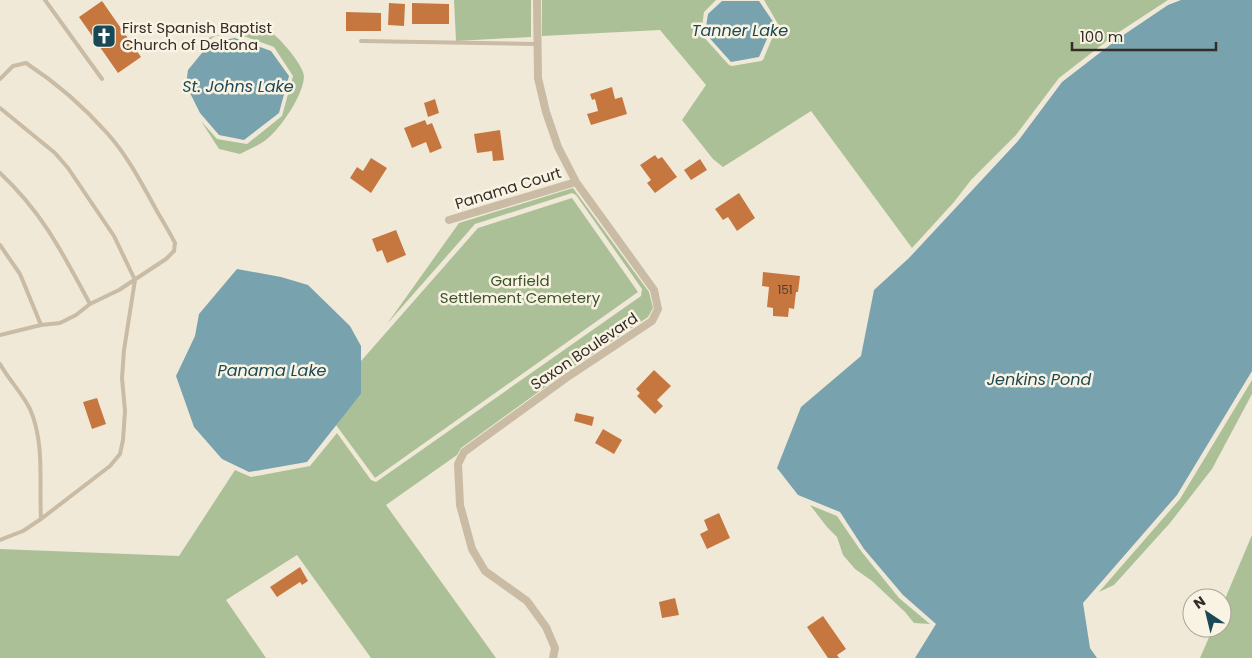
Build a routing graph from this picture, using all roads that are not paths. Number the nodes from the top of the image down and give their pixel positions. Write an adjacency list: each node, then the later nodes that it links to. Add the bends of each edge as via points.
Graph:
1 (46, 0): 6 (lane)
2 (537, 0): 4 (street, Saxon Boulevard)
3 (361, 41): 4 (lane)
4 (536, 44): 9 (street, Saxon Boulevard, via 538,78 546,112 558,147)
5 (0, 79): 12 (lane, via 13,66 26,63 84,110 122,153 175,243 174,250 166,259)
6 (102, 79)
7 (0, 108): 12 (lane, via 55,153 68,168 114,236)
8 (0, 174): 13 (lane, via 22,196 57,242)
9 (576, 182): 10 (street, Panama Court); 19 (street, Saxon Boulevard, via 654,290 658,309 652,322 566,378 464,452 458,464 460,505 472,549 485,571 527,601 546,627 555,648)
10 (449, 220)
11 (0, 245): 14 (lane, via 20,274)
12 (135, 280): 13 (lane); 17 (lane, via 124,350 125,411 120,454 110,466)
13 (90, 304): 14 (lane, via 60,322)
14 (41, 325): 15 (lane)
15 (0, 335)
16 (0, 364): 17 (lane, via 30,410 38,438)
17 (42, 519): 18 (lane)
18 (0, 540)
19 (553, 658)

